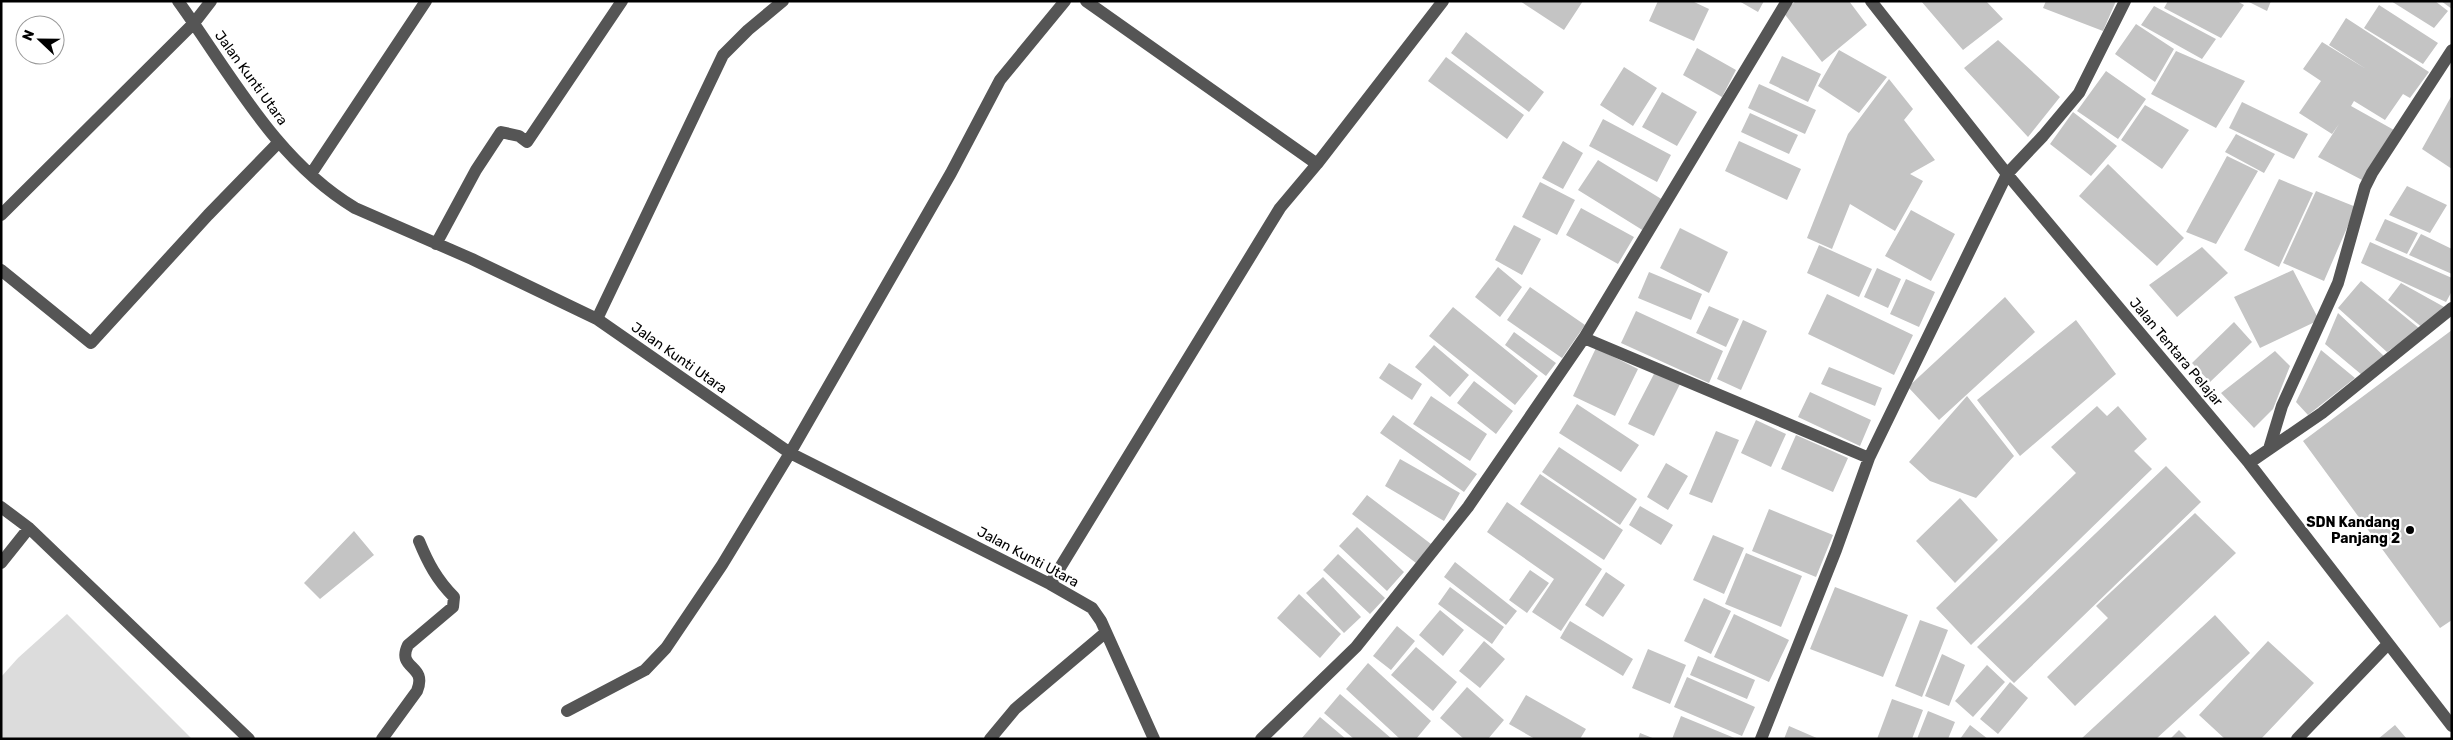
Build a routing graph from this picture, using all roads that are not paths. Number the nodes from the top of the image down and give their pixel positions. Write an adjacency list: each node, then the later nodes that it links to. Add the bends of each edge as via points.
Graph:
1 (178, 1): 12 (street, Jalan Kunti Utara)
2 (211, 1): 12 (street)
3 (426, 1): 16 (street)
4 (622, 1): 19 (street, via 527,142 519,136 501,132 476,170)
5 (783, 1): 22 (street, via 723,55)
6 (1066, 1): 25 (street, via 1000,80)
7 (1086, 1): 15 (street)
8 (1443, 1): 15 (street)
9 (1787, 1): 23 (street)
10 (1871, 1): 17 (street, Jalan Tentara Pelajar)
11 (2125, 1): 17 (street, via 2079,92)
12 (194, 23): 14 (street, Jalan Kunti Utara, via 251,108); 18 (street)
13 (2452, 50): 24 (street, via 2365,187 2338,283 2282,406)
14 (279, 142): 16 (street, Jalan Kunti Utara); 20 (street, via 91,343)
15 (1317, 164): 32 (street, via 1280,208)
16 (311, 174): 19 (street, Jalan Kunti Utara, via 355,208)
17 (2007, 174): 26 (street); 27 (street, Jalan Tentara Pelajar)
18 (1, 215)
19 (436, 244): 22 (street, Jalan Kunti Utara)
20 (1, 270)
21 (2452, 308): 24 (street, via 2322,413)
22 (597, 319): 25 (street, Jalan Kunti Utara)
23 (1584, 338): 26 (street); 41 (street, via 1468,507 1362,639)
24 (2269, 449): 27 (street)
25 (790, 453): 32 (street, Jalan Kunti Utara); 35 (street, via 722,565 666,648 645,670)
26 (1868, 458): 42 (street, via 1836,550)
27 (2249, 463): 34 (street, Jalan Tentara Pelajar)
28 (1, 507): 29 (street)
29 (29, 528): 31 (street); 37 (street)
30 (419, 541): 38 (street, via 428,563 454,597 455,604 408,645 404,653 406,661 418,672 420,684)
31 (1, 563)
32 (1050, 584): 33 (street, Jalan Kunti Utara, via 1092,608)
33 (1105, 633): 39 (street, via 1015,709); 40 (street, Jalan Kunti Utara)
34 (2388, 644): 36 (street, Jalan Tentara Pelajar); 43 (street)
35 (567, 711)
36 (2452, 726)
37 (249, 739)
38 (382, 739)
39 (990, 739)
40 (1154, 739)
41 (1261, 739)
42 (1761, 739)
43 (2298, 739)

